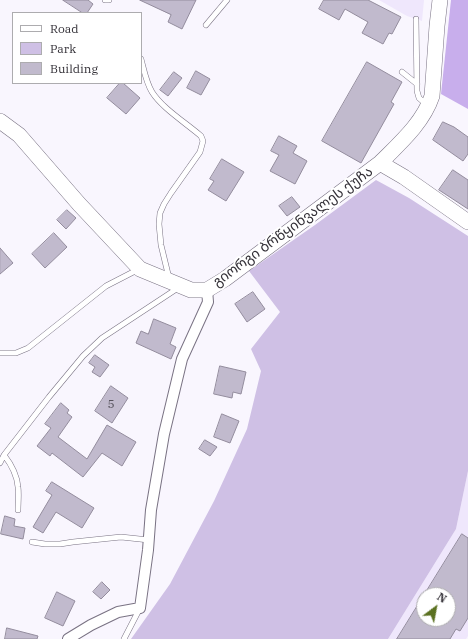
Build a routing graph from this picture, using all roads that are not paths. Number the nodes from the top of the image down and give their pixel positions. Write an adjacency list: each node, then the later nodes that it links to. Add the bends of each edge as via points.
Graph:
1 (105, 0): 2 (lane)
2 (109, 0)
3 (227, 0): 6 (lane)
4 (440, 0): 10 (street)
5 (416, 19): 9 (lane)
6 (206, 24)
7 (142, 63): 15 (lane, via 152,93 201,136 203,141 200,152 160,213 160,245)
8 (402, 72): 9 (lane)
9 (417, 84): 10 (lane, via 420,98)
10 (429, 106): 12 (street, via 421,119)
11 (0, 121): 14 (street, გიორგი ბრწყინვალეს ქუჩა, via 19,135)
12 (380, 163): 13 (street, გიორგი ბრწყინვალეს ქუჩა); 16 (street, გიორგი ბრწყინვალეს ქუჩა)
13 (468, 222)
14 (140, 269): 15 (street, გიორგი ბრწყინვალეს ქუჩა); 17 (lane, via 106,286 28,348 16,353)
15 (175, 283): 16 (street, გიორგი ბრწყინვალეს ქუჩა, via 191,290); 18 (lane, via 82,356)
16 (207, 290): 21 (street, via 208,302 182,359 171,403 151,510)
17 (0, 353)
18 (4, 455): 19 (lane); 20 (lane, via 15,474)
19 (0, 463)
20 (18, 510)
21 (149, 540): 22 (lane, via 121,537 60,544); 23 (street)
22 (32, 542)
23 (140, 608): 24 (street, via 118,612); 25 (lane)
24 (68, 639)
25 (124, 639)

